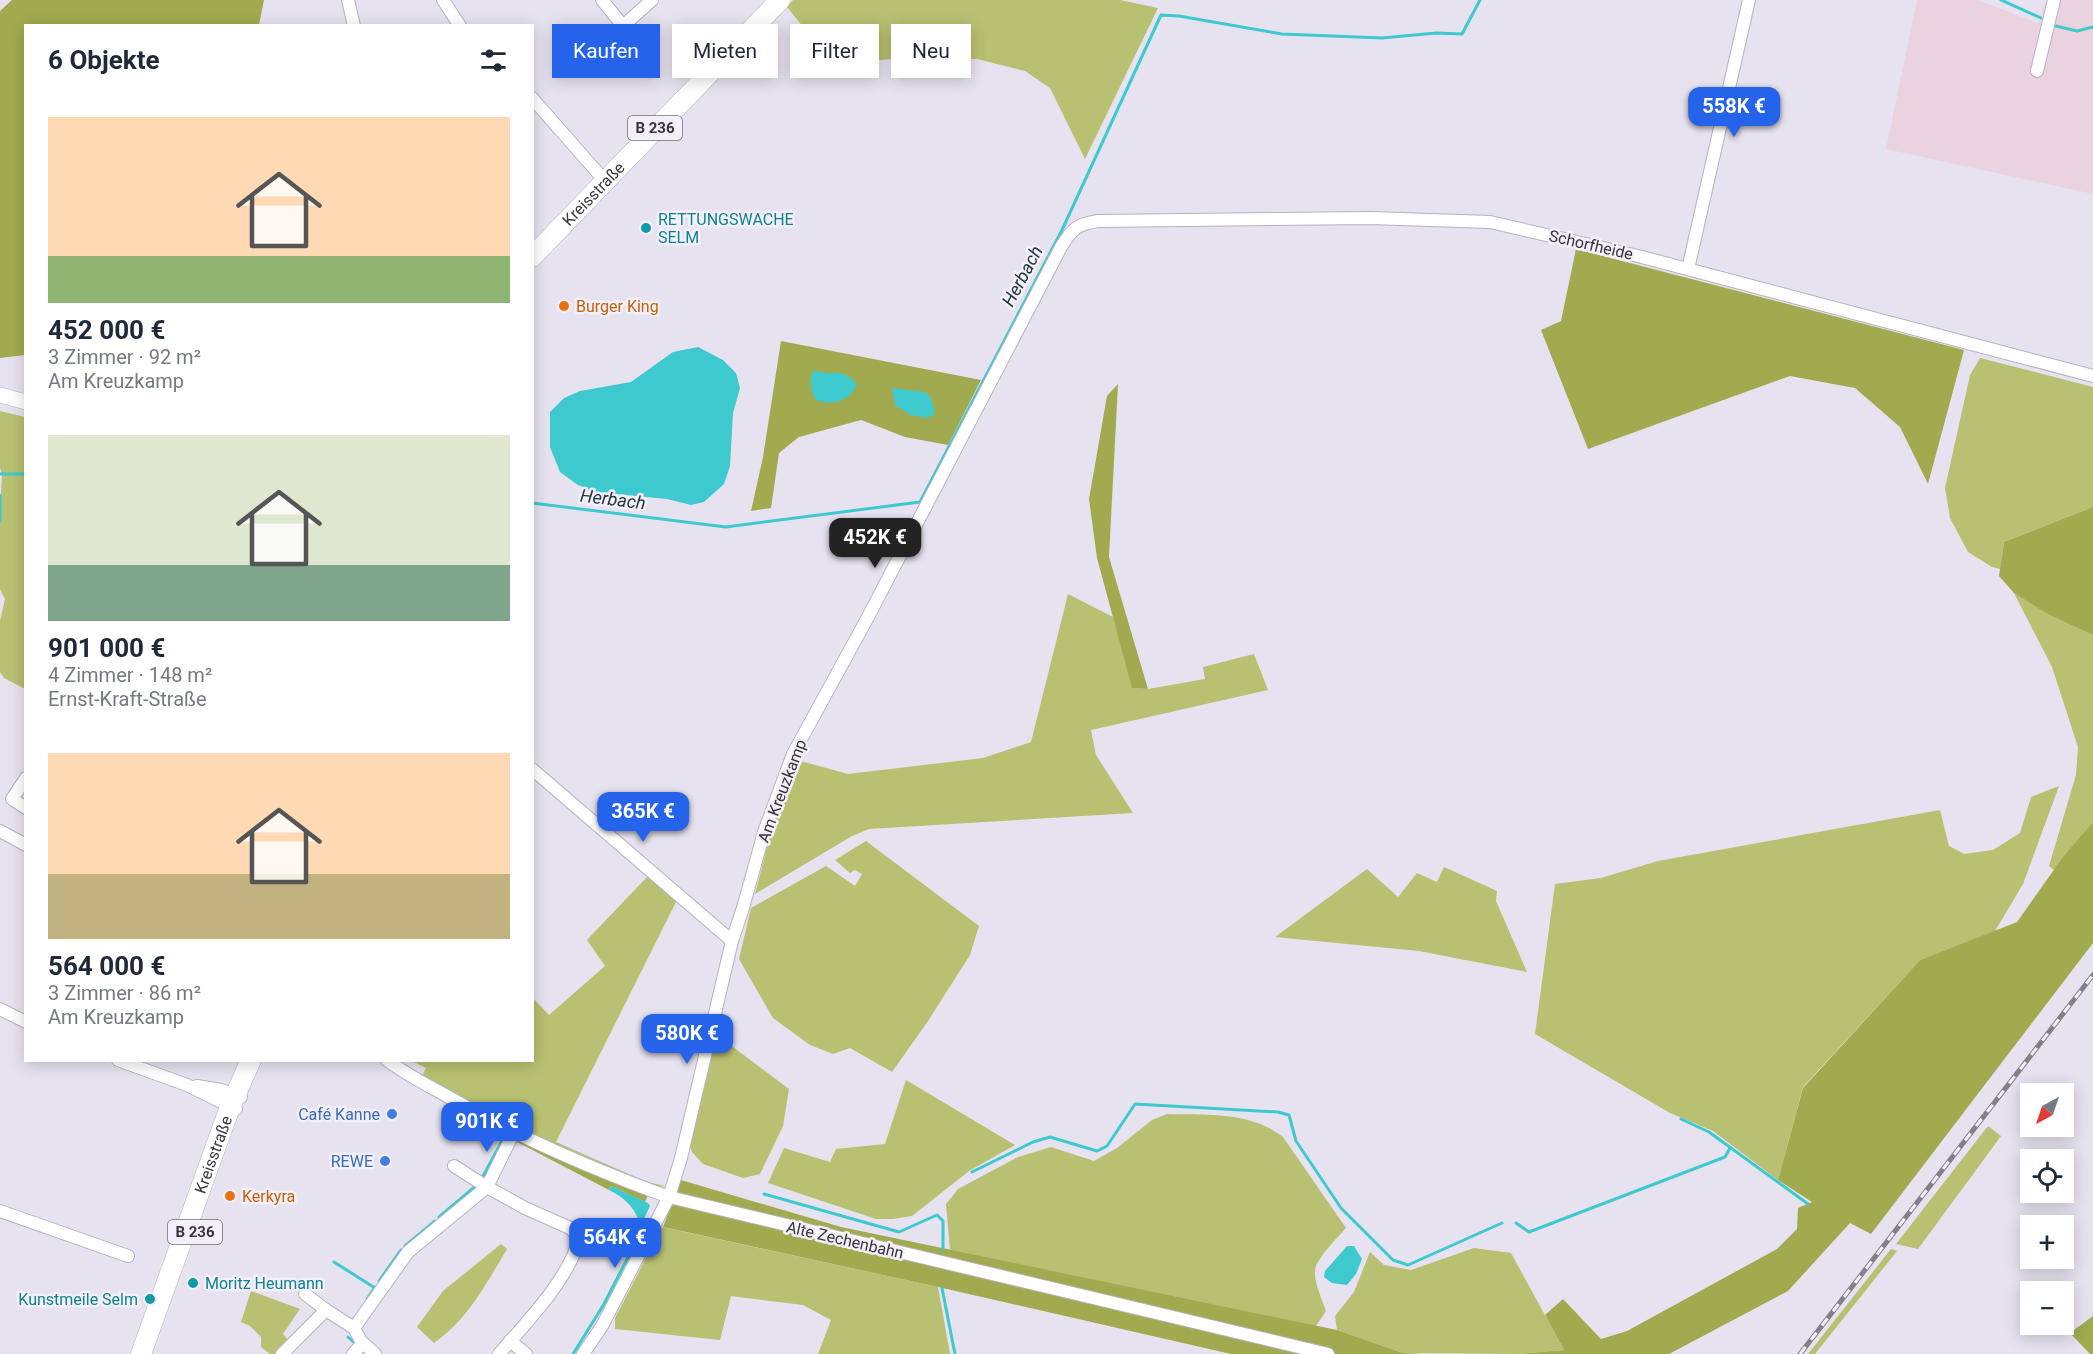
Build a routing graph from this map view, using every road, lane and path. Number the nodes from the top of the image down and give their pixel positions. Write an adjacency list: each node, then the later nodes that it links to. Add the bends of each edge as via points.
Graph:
1 (348, 0): 8 (street)
2 (443, 0): 9 (street)
3 (602, 0): 10 (street)
4 (652, 0): 11 (street)
5 (780, 0): 14 (main road, Kreisstraße / B 236)
6 (1749, 0): 17 (street)
7 (2054, 0): 12 (street)
8 (354, 24)
9 (459, 24)
10 (621, 24)
11 (625, 24)
12 (2037, 71)
13 (534, 100): 14 (street)
14 (605, 181): 16 (main road, Kreisstraße / B 236)
15 (1076, 227): 17 (street, Schorfheide, via 1110,220 1370,218 1490,222); 26 (street, Am Kreuzkamp, via 1061,247 793,754 764,832)
16 (534, 255)
17 (1688, 269): 18 (street, Schorfheide)
18 (2093, 376)
19 (0, 395): 20 (street)
20 (24, 401)
21 (534, 772): 26 (street)
22 (24, 781): 23 (street, via 12,799)
23 (24, 807)
24 (0, 831): 25 (street)
25 (24, 844)
26 (732, 940): 37 (street, Am Kreuzkamp)
27 (0, 1009): 28 (street)
28 (24, 1021)
29 (124, 1062): 33 (street)
30 (250, 1062): 33 (main road, Kreisstraße)
31 (261, 1062): 33 (main road, Kreisstraße / B 236)
32 (390, 1062): 34 (street, Alte Zechenbahn)
33 (237, 1103): 45 (main road, Kreisstraße); 46 (main road, Kreisstraße / B 236)
34 (514, 1132): 36 (street); 37 (street, Alte Zechenbahn, via 610,1176)
35 (454, 1166): 36 (street)
36 (487, 1187): 42 (street, via 408,1252); 43 (street, via 570,1228 579,1237 561,1278)
37 (669, 1197): 52 (street, Am Kreuzkamp, via 602,1326); 53 (street, Alte Zechenbahn)
38 (1, 1215): 39 (street)
39 (128, 1256)
40 (305, 1294): 41 (street)
41 (326, 1310): 42 (street); 47 (street)
42 (354, 1328): 44 (street)
43 (510, 1341): 50 (street); 51 (street)
44 (363, 1343): 48 (street); 49 (street)
45 (141, 1354)
46 (153, 1354)
47 (282, 1354)
48 (353, 1354)
49 (375, 1354)
50 (499, 1354)
51 (526, 1354)
52 (582, 1354)
53 (1328, 1354)

